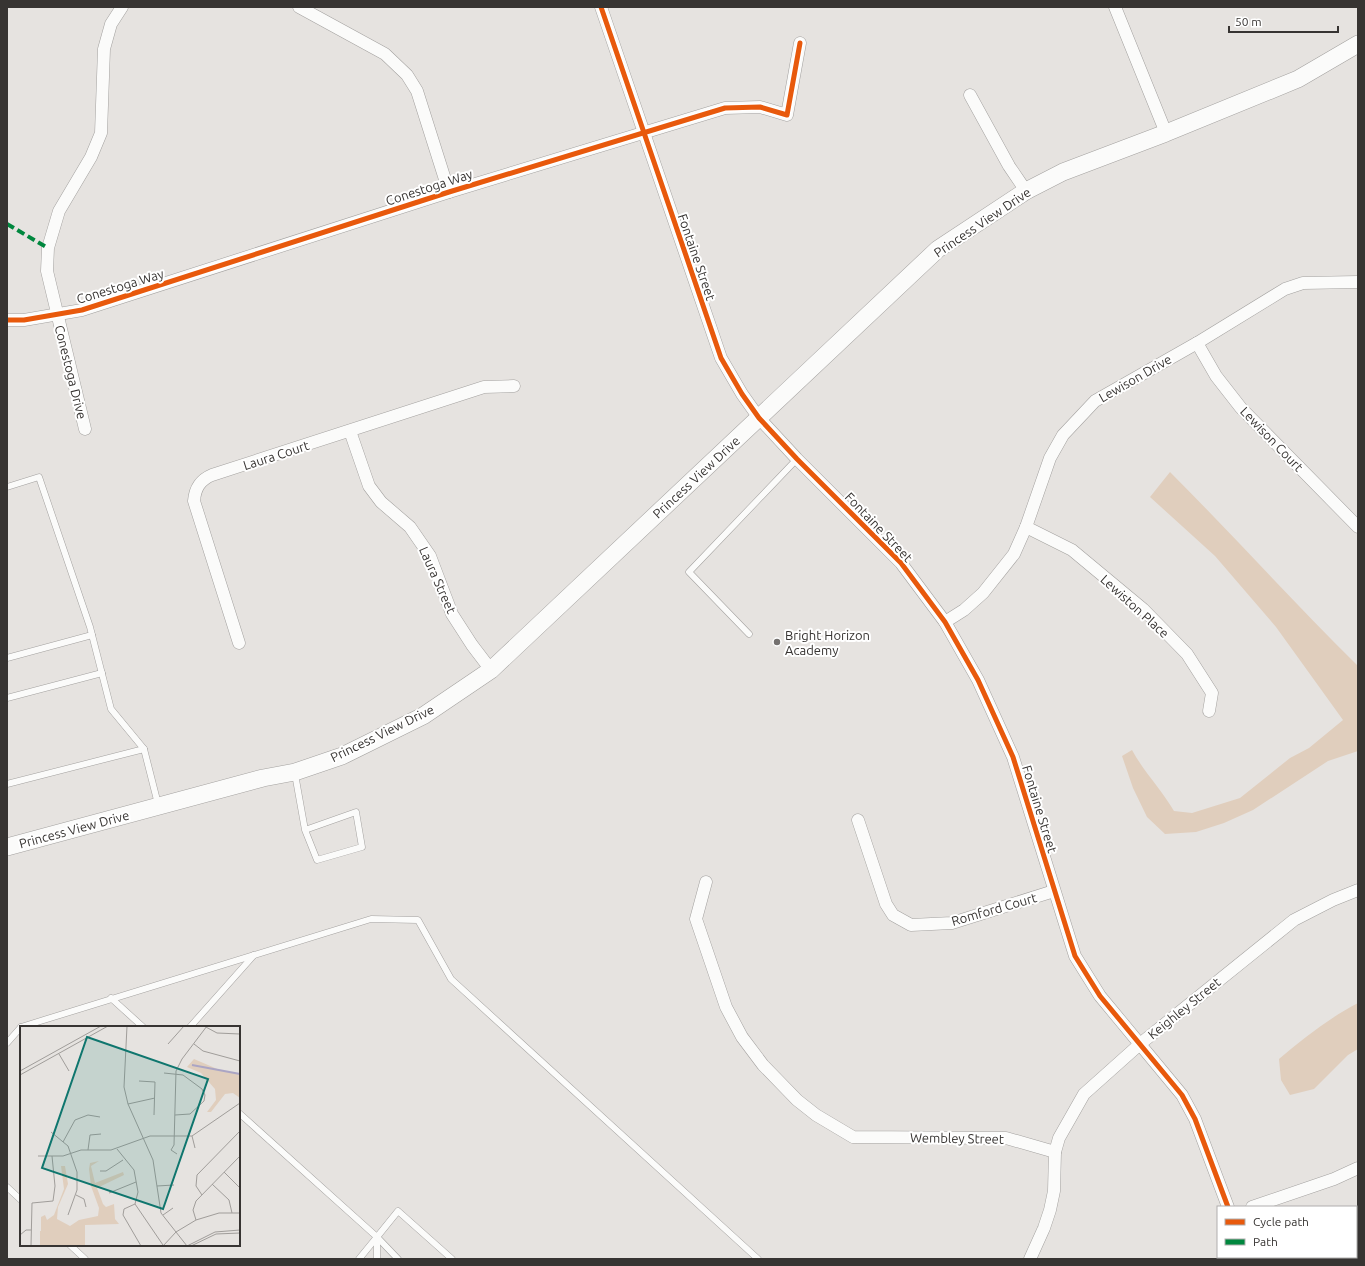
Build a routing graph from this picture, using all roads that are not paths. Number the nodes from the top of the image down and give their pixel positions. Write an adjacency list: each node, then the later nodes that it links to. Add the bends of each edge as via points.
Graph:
1 (122, 7): 13 (street, Conestoga Drive, via 111,24 104,49 101,133 91,157 59,211 48,248 47,271)
2 (299, 7): 11 (street, via 385,54 407,75 417,91)
3 (601, 7): 8 (street, Fontaine Street)
4 (1115, 7): 9 (street)
5 (800, 43): 8 (street, Conestoga Way, via 787,115 760,107 725,108)
6 (1358, 44): 9 (main road, Princess View Drive, via 1298,79)
7 (970, 95): 10 (street, via 1009,166)
8 (643, 133): 11 (street, Conestoga Way); 17 (street, Fontaine Street, via 721,358 742,394)
9 (1166, 133): 10 (main road, Princess View Drive, via 1062,172)
10 (1026, 191): 17 (main road, Princess View Drive, via 938,249)
11 (449, 192): 13 (street, Conestoga Way, via 82,310)
12 (1358, 282): 15 (street, Lewison Drive, via 1303,283 1285,289)
13 (57, 314): 14 (street, Conestoga Way, via 24,320); 18 (street, Conestoga Drive)
14 (7, 320)
15 (1197, 343): 22 (street, Lewison Drive, via 1095,401 1089,407 1063,435 1050,458); 23 (street, Lewison Court, via 1216,376 1241,408)
16 (514, 386): 19 (street, Laura Court, via 484,387)
17 (760, 418): 20 (street, Fontaine Street); 29 (main road, Princess View Drive)
18 (85, 429)
19 (350, 431): 27 (street, Laura Court, via 212,475 197,488 194,501); 29 (street, Laura Street, via 369,486 381,502 410,526 430,556 452,614)
20 (797, 459): 24 (street, Fontaine Street, via 901,563); 25 (lane, via 689,572)
21 (7, 488): 26 (lane, via 39,477)
22 (1026, 527): 24 (street, Lewison Drive, via 1014,554 983,593); 32 (street, Lewiston Place, via 1072,550 1143,610 1188,654 1212,693)
23 (1358, 527)
24 (945, 622): 42 (street, Fontaine Street, via 978,680 1013,757)
25 (749, 634)
26 (92, 635): 28 (lane); 30 (lane)
27 (239, 643)
28 (7, 658)
29 (491, 670): 34 (main road, Princess View Drive, via 423,716 342,756)
30 (102, 673): 31 (lane); 33 (lane, via 111,709)
31 (7, 698)
32 (1208, 711)
33 (144, 749): 35 (lane); 36 (lane)
34 (295, 772): 36 (main road, Princess View Drive); 38 (lane)
35 (7, 784)
36 (159, 806): 39 (main road, Princess View Drive)
37 (858, 820): 42 (street, Romford Court, via 886,904 894,915 911,925 952,923)
38 (305, 830): 38 (lane, via 356,812 362,847 317,860)
39 (7, 847)
40 (706, 882): 52 (street, Wembley Street, via 696,918 726,1007 742,1037 763,1065 816,1115 853,1137 1006,1138)
41 (1358, 890): 50 (street, Keighley Street, via 1294,920)
42 (1054, 891): 50 (street, Fontaine Street, via 1075,956 1100,996)
43 (254, 955): 44 (lane); 47 (lane); 65 (lane, via 370,919 418,920 451,979)
44 (111, 998): 45 (lane); 46 (lane)
45 (24, 1026)
46 (142, 1026)
47 (191, 1026)
48 (20, 1028): 49 (lane)
49 (7, 1043)
50 (1140, 1044): 52 (street, Keighley Street, via 1084,1094 1059,1138); 56 (street, Fontaine Street, via 1174,1084 1189,1107 1201,1132)
51 (240, 1114): 58 (lane)
52 (1055, 1152): 66 (street, Keighley Street, via 1054,1191 1050,1210)
53 (1358, 1168): 57 (street, via 1334,1180)
54 (7, 1187): 55 (lane)
55 (20, 1199)
56 (1228, 1206)
57 (1255, 1206)
58 (377, 1237): 61 (lane); 62 (lane); 63 (lane); 64 (lane, via 398,1211)
59 (71, 1246): 60 (lane)
60 (85, 1259)
61 (360, 1259)
62 (377, 1259)
63 (398, 1259)
64 (452, 1259)
65 (758, 1259)
66 (1030, 1259)

